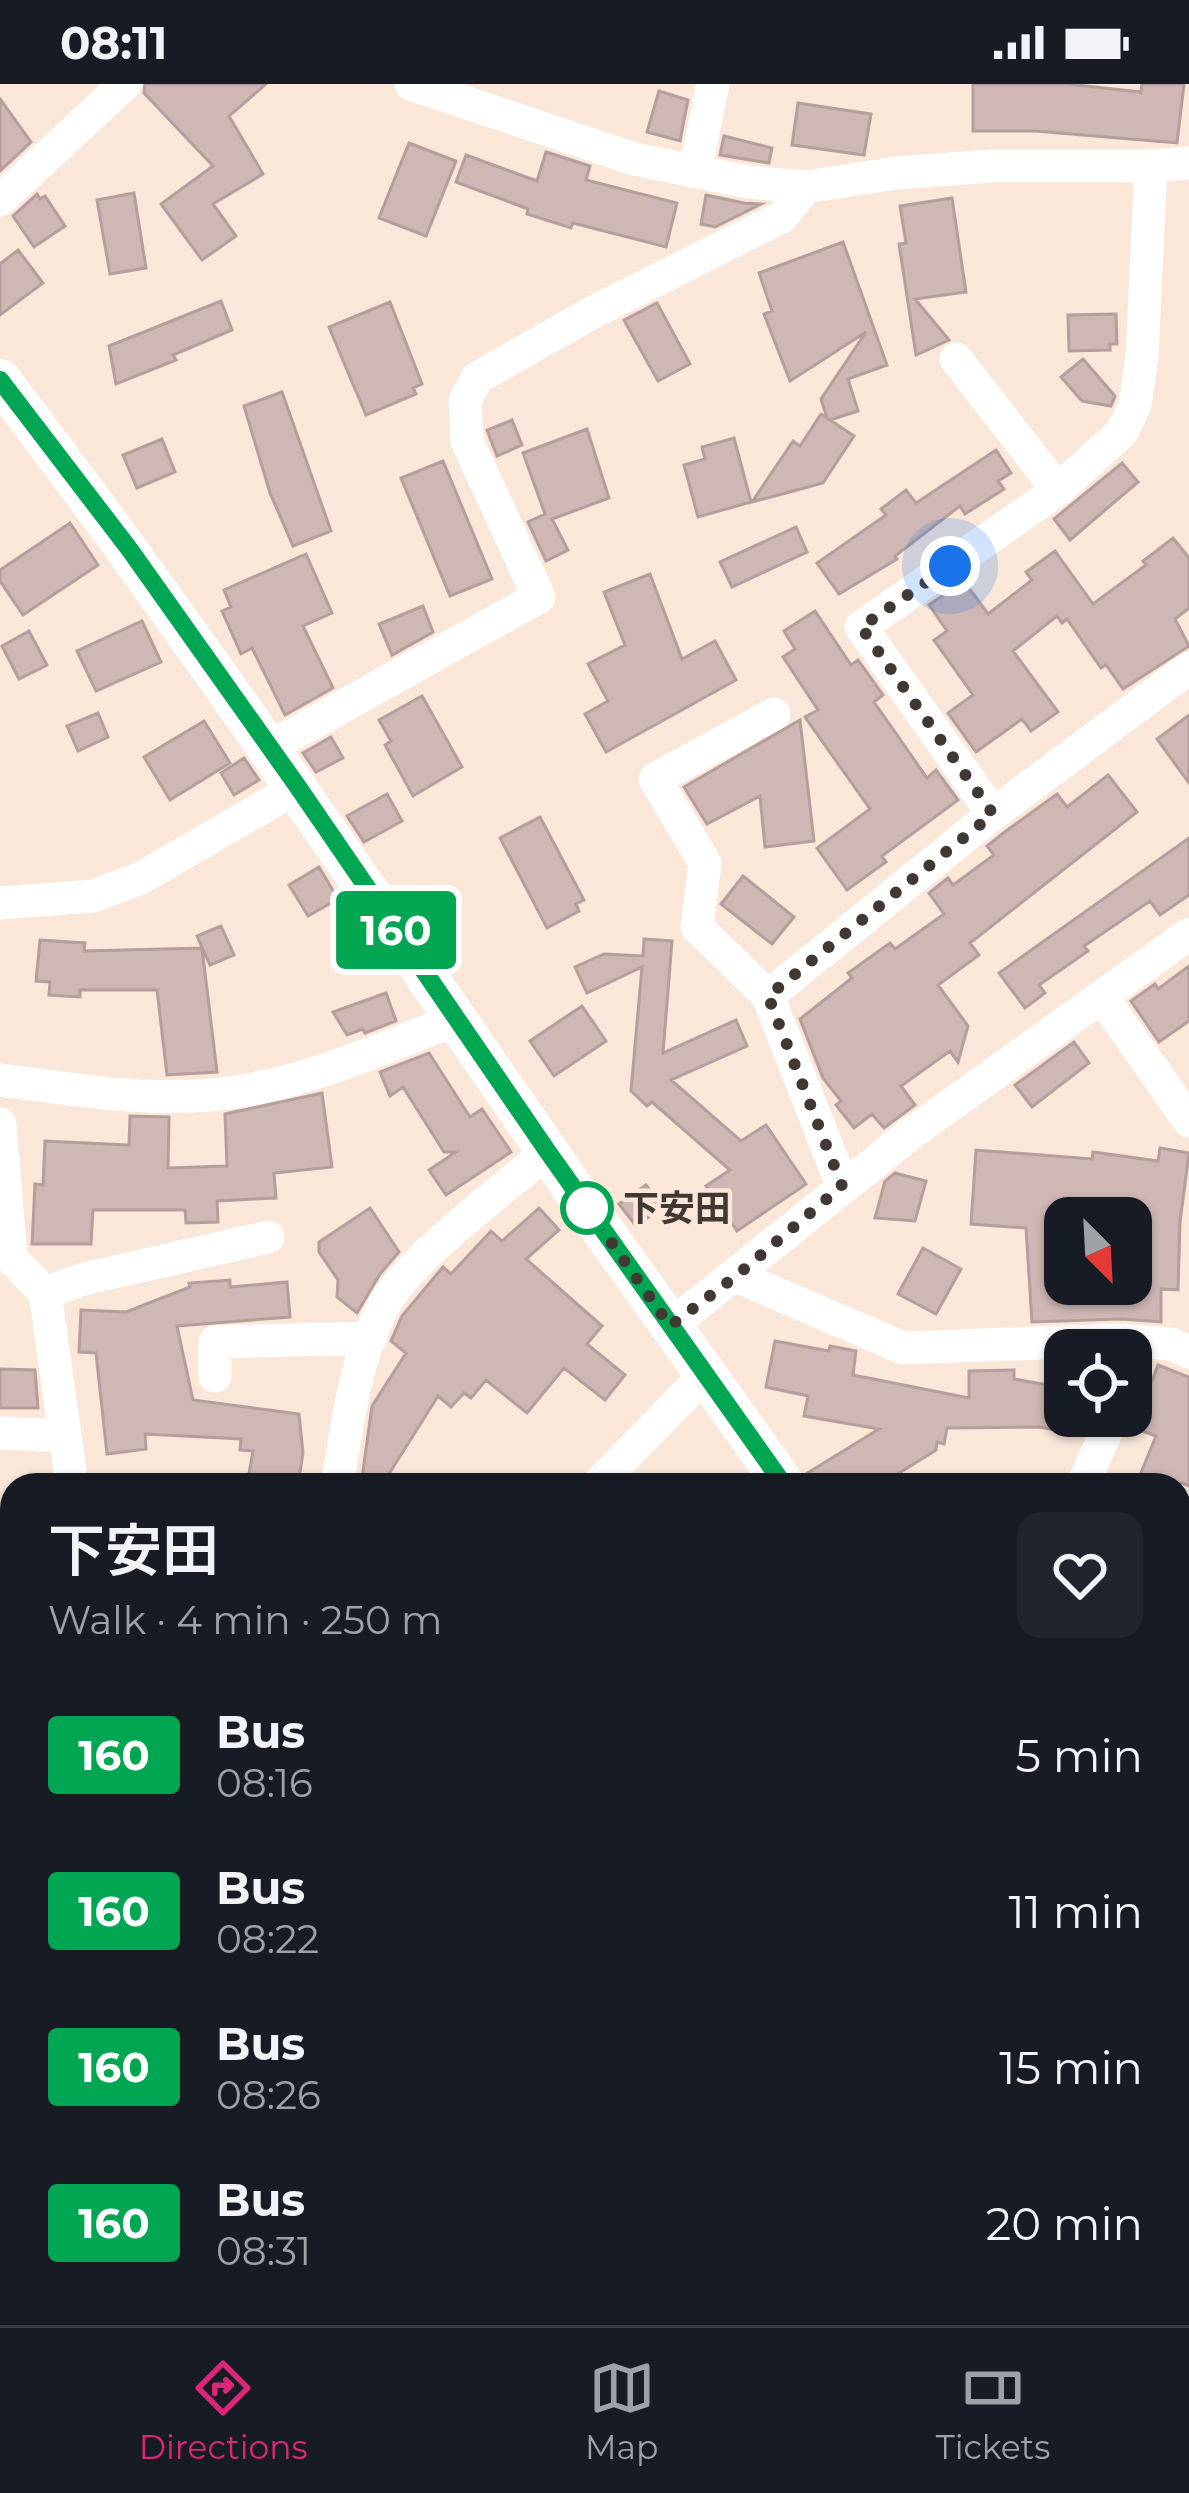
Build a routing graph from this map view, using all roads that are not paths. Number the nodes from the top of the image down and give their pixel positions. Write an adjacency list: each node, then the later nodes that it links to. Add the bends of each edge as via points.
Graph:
1 (411, 84): 6 (street, via 550,134)
2 (712, 84): 6 (street)
3 (111, 89): 8 (street)
4 (1189, 163): 5 (street)
5 (1151, 166): 7 (street, via 992,166); 11 (street, via 1136,405 1122,432)
6 (694, 171): 7 (street)
7 (806, 187): 14 (street, via 782,217 477,377 465,400 467,441 539,597)
8 (0, 200)
9 (956, 359): 11 (street)
10 (0, 380): 14 (main road)
11 (1058, 490): 16 (street, via 861,627)
12 (1189, 668): 16 (street)
13 (774, 714): 19 (street, via 655,779 705,863 697,927)
14 (270, 747): 15 (main road)
15 (298, 787): 17 (street, via 139,880 93,896); 21 (main road)
16 (993, 814): 19 (street)
17 (0, 903)
18 (1189, 934): 20 (street)
19 (768, 996): 26 (street)
20 (1103, 998): 23 (street); 26 (street)
21 (456, 1019): 22 (street, via 294,1078 211,1095 113,1095); 25 (main road)
22 (0, 1080)
23 (1189, 1121)
24 (0, 1124): 29 (street, via 11,1258)
25 (548, 1152): 30 (main road); 31 (street, via 429,1253 385,1303)
26 (842, 1186): 28 (street)
27 (268, 1237): 29 (street)
28 (736, 1276): 30 (street); 33 (street, via 903,1348)
29 (45, 1293): 38 (street)
30 (670, 1326): 35 (main road)
31 (371, 1338): 36 (street, via 215,1342); 41 (street)
32 (1152, 1344): 34 (street)
33 (1044, 1346)
34 (1189, 1352)
35 (706, 1374): 42 (street); 43 (main road)
36 (215, 1376)
37 (0, 1432): 38 (street)
38 (65, 1436): 40 (street)
39 (1104, 1437): 44 (street)
40 (70, 1473)
41 (339, 1473)
42 (609, 1473)
43 (776, 1473)
44 (1088, 1473)

